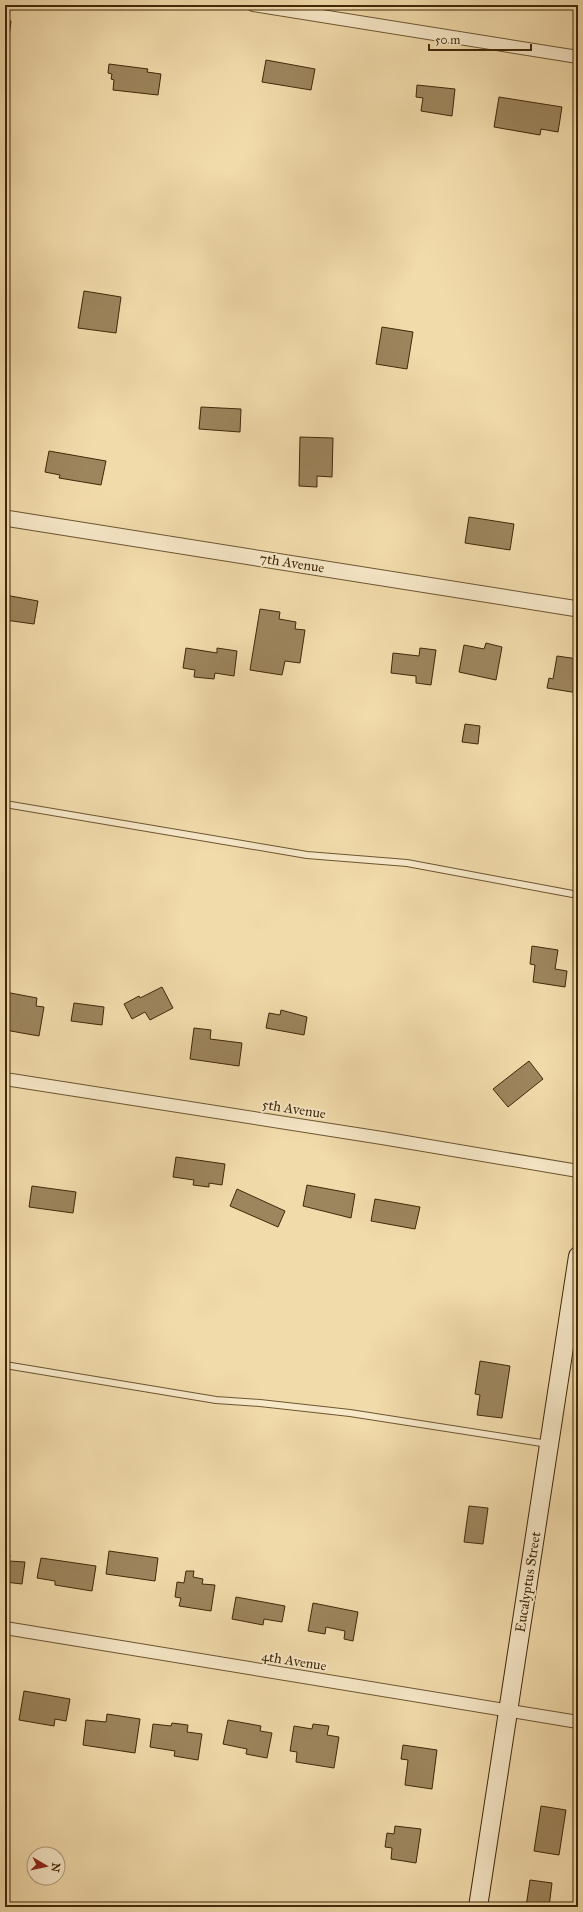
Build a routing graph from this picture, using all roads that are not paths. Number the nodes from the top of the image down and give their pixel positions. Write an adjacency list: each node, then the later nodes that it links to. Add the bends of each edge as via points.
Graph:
1 (253, 5): 2 (street)
2 (578, 57)
3 (5, 518): 4 (street, 7th Avenue)
4 (578, 609)
5 (5, 804): 6 (lane, via 307,855 407,863)
6 (578, 895)
7 (5, 1079): 8 (street, 5th Avenue)
8 (578, 1171)
9 (578, 1256): 11 (main road, Eucalyptus Street)
10 (5, 1365): 11 (lane, via 216,1400 350,1413)
11 (549, 1445): 13 (main road, Eucalyptus Street)
12 (5, 1628): 13 (street, 4th Avenue)
13 (509, 1712): 14 (street, 4th Avenue); 15 (main road, Eucalyptus Street)
14 (578, 1722)
15 (478, 1907)

